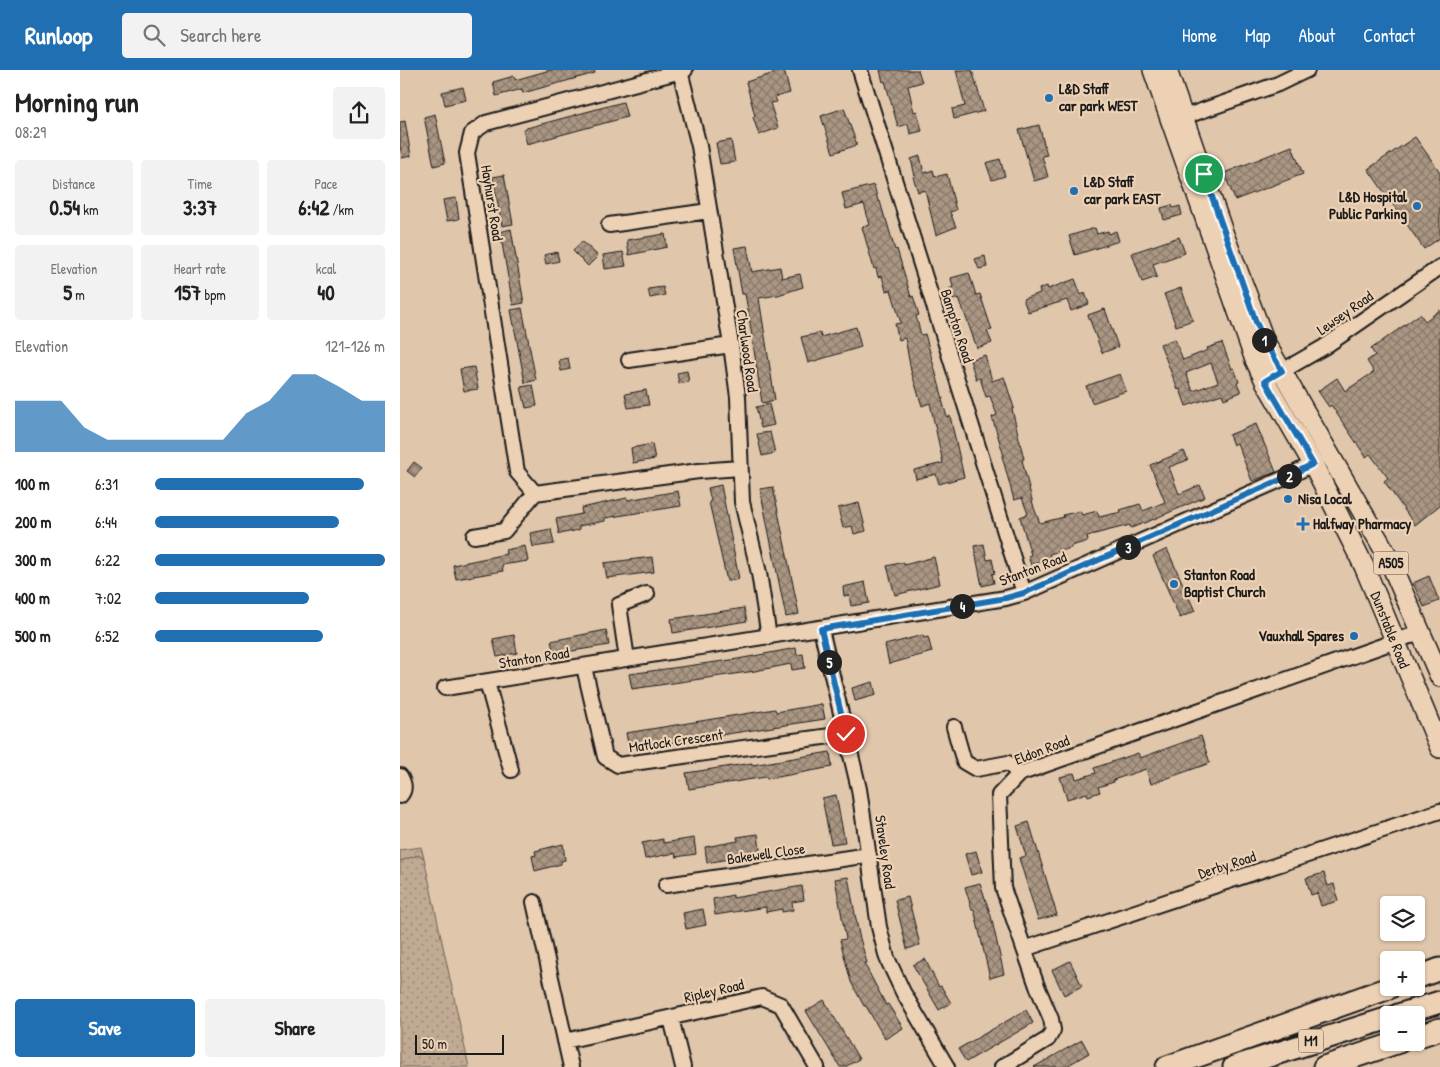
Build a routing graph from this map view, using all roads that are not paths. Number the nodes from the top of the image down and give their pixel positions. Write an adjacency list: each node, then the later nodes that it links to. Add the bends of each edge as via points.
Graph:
1 (860, 70): 18 (street, Bampton Road)
2 (1153, 70): 13 (main road, Dunstable Road / A505)
3 (1168, 70): 6 (main road, Dunstable Road / A505)
4 (1307, 70): 6 (street, via 1278,84)
5 (682, 71): 7 (street, Charlwood Road); 16 (street, Hayhurst Road, via 486,123 472,133 467,154 517,472)
6 (1184, 117): 12 (main road, Dunstable Road / A505, via 1256,322)
7 (709, 211): 8 (street); 10 (street, Charlwood Road)
8 (609, 225)
9 (1440, 267): 12 (street, Lewsey Road, via 1324,347)
10 (730, 345): 11 (street); 15 (street, Charlwood Road, via 738,397)
11 (629, 360)
12 (1282, 371): 13 (street, Lewsey Road); 22 (main road, Dunstable Road / A505, via 1386,553)
13 (1265, 381): 14 (main road, Dunstable Road / A505)
14 (1313, 464): 18 (street, Stanton Road); 23 (main road, Dunstable Road / A505, via 1364,566)
15 (740, 468): 16 (street); 21 (street, Charlwood Road, via 742,502 759,573)
16 (535, 493): 17 (street, via 504,531)
17 (474, 536)
18 (1024, 593): 20 (street, Stanton Road)
19 (647, 594): 24 (street, via 619,605)
20 (821, 629): 21 (street, Stanton Road); 30 (street, Staveley Road)
21 (769, 638): 24 (street, Stanton Road)
22 (1424, 639): 23 (street, Eldon Road, via 1418,635); 26 (main road, Dunstable Road / A505)
23 (1394, 642): 31 (main road, Dunstable Road / A505); 33 (street, Eldon Road)
24 (627, 659): 25 (street, Stanton Road)
25 (584, 667): 27 (street, Stanton Road); 30 (street, Matlock Crescent, via 605,757 618,765)
26 (1440, 677)
27 (487, 682): 28 (street, Stanton Road); 32 (street)
28 (445, 688)
29 (954, 727): 33 (street, via 964,762 976,769 1008,763)
30 (846, 734): 37 (street, Staveley Road, via 860,789)
31 (1440, 748)
32 (511, 770)
33 (1018, 774): 40 (street, Eldon Road, via 998,795 1004,888)
34 (400, 776): 35 (street, via 404,786)
35 (400, 796)
36 (1440, 811): 40 (street, Derby Road)
37 (870, 855): 38 (street, Bakewell Close); 55 (street, Staveley Road, via 879,927 887,958 903,992)
38 (666, 885)
39 (534, 902): 50 (street)
40 (1024, 949): 56 (street, Eldon Road, via 1053,1030 1048,1039)
41 (1440, 969): 42 (highway)
42 (1425, 975)
43 (1380, 991): 57 (highway)
44 (1440, 1002): 45 (highway)
45 (1425, 1007)
46 (671, 1018): 50 (street, Ripley Road); 53 (street, Ripley Road); 54 (street, Ripley Road, via 762,997 781,1005)
47 (1380, 1021): 58 (highway, M1)
48 (1440, 1029): 49 (highway)
49 (1425, 1034)
50 (565, 1041): 52 (street)
51 (1380, 1048): 59 (highway, M1)
52 (571, 1067)
53 (682, 1067)
54 (817, 1067)
55 (948, 1067)
56 (1002, 1067)
57 (1167, 1067)
58 (1234, 1067)
59 (1324, 1067)

